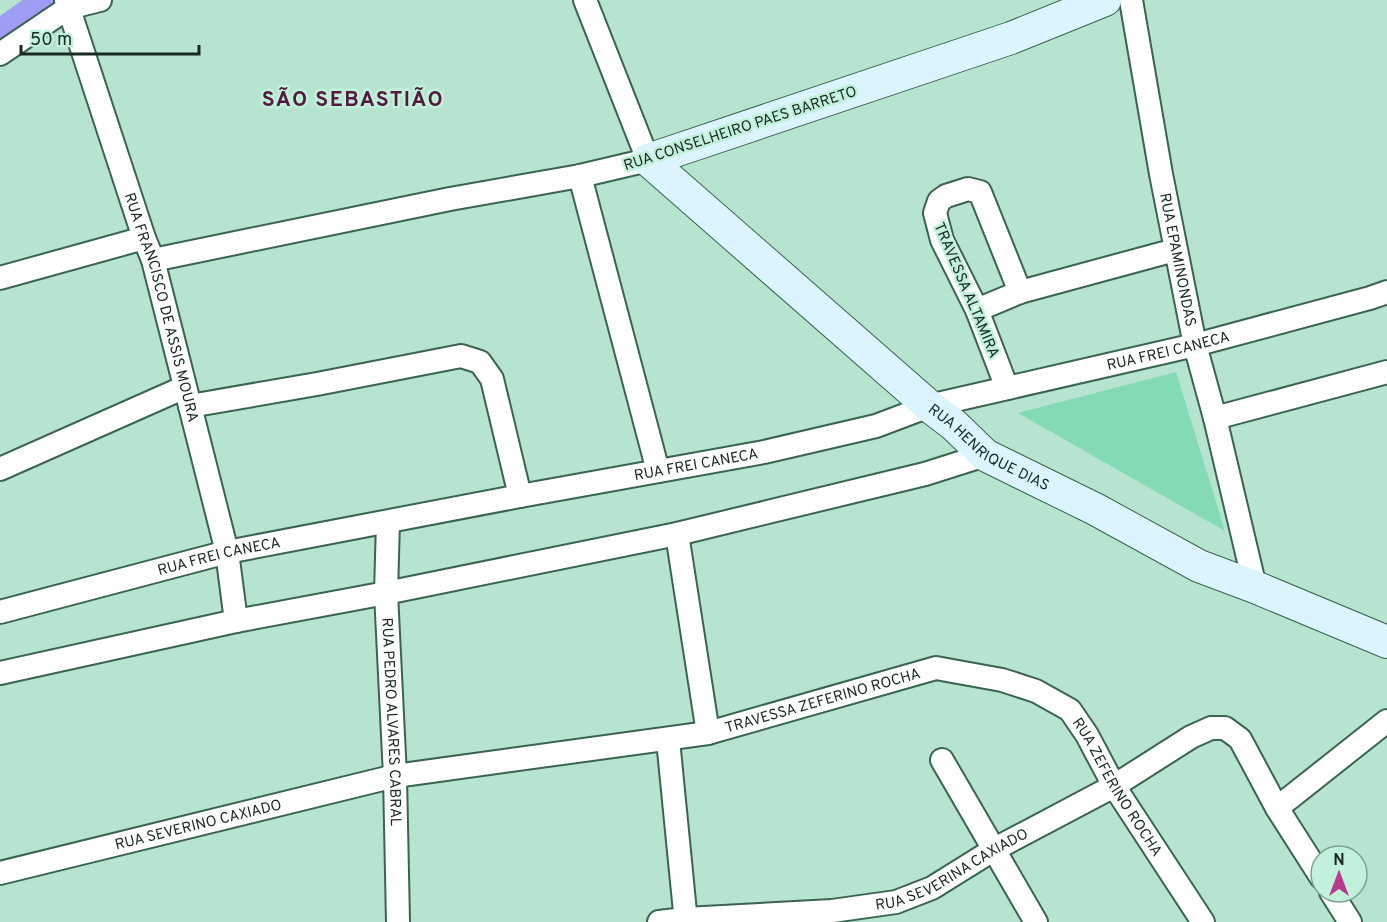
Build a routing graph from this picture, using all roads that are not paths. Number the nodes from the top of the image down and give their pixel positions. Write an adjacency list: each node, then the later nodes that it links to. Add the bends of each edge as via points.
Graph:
1 (100, 0): 5 (street)
2 (585, 0): 7 (street)
3 (1105, 0): 7 (street, RUA CONSELHEIRO PAES BARRETO, via 1011,38)
4 (1131, 0): 10 (street, RUA EPAMINONDAS)
5 (67, 4): 6 (street); 9 (street, RUA FRANCISCO DE ASSIS MOURA)
6 (0, 54)
7 (648, 160): 8 (street, RUA CONSELHEIRO PAES BARRETO); 20 (street, RUA HENRIQUE DIAS)
8 (580, 176): 11 (street, RUA CONSELHEIRO PAES BARRETO); 24 (street)
9 (144, 238): 11 (street, RUA FRANCISCO DE ASSIS MOURA); 12 (street)
10 (1175, 250): 13 (street); 16 (street, RUA EPAMINONDAS)
11 (153, 260): 19 (street, RUA FRANCISCO DE ASSIS MOURA)
12 (0, 278)
13 (1020, 292): 15 (street); 15 (street, TRAVESSA ALTAMIRA, via 981,192 968,189 946,196 936,207 936,222)
14 (1387, 292): 16 (street, RUA FREI CANECA)
15 (977, 310): 18 (street, TRAVESSA ALTAMIRA)
16 (1196, 345): 18 (street, RUA FREI CANECA); 21 (street, RUA EPAMINONDAS)
17 (1387, 372): 21 (street)
18 (1007, 388): 20 (street, RUA FREI CANECA)
19 (187, 397): 23 (street); 25 (street, via 317,384 461,356 480,362 492,379); 28 (street, RUA FRANCISCO DE ASSIS MOURA)
20 (929, 406): 22 (street, RUA HENRIQUE DIAS); 24 (street, RUA FREI CANECA, via 876,426 764,453)
21 (1215, 418): 29 (street, RUA EPAMINONDAS)
22 (985, 455): 27 (street, via 925,474); 29 (street, RUA HENRIQUE DIAS, via 1199,566)
23 (0, 469)
24 (658, 471): 25 (street, RUA FREI CANECA)
25 (520, 495): 26 (street, RUA FREI CANECA)
26 (388, 522): 28 (street, RUA FREI CANECA); 30 (street, RUA PEDRO ALVARES CABRAL)
27 (677, 534): 30 (street); 37 (street)
28 (227, 552): 31 (street, RUA FREI CANECA); 32 (street, RUA FRANCISCO DE ASSIS MOURA)
29 (1255, 587): 33 (street, RUA HENRIQUE DIAS)
30 (386, 593): 32 (street); 40 (street, RUA PEDRO ALVARES CABRAL)
31 (0, 612)
32 (236, 621): 35 (street)
33 (1387, 642)
34 (936, 668): 37 (street, TRAVESSA ZEFERINO ROCHA); 41 (street, RUA ZEFERINO ROCHA, via 1002,680 1036,691 1070,710)
35 (0, 673)
36 (1387, 722): 42 (street)
37 (708, 733): 38 (street, TRAVESSA ZEFERINO ROCHA)
38 (668, 740): 40 (street, RUA SEVERINO CAXIADO); 48 (street)
39 (942, 760): 43 (street)
40 (395, 776): 45 (street, RUA SEVERINO CAXIADO); 49 (street, RUA PEDRO ALVARES CABRAL)
41 (1114, 786): 42 (street, RUA SEVERINA CAXIADO, via 1191,737 1211,728 1225,728 1240,739); 43 (street, RUA SEVERINA CAXIADO); 52 (street, RUA ZEFERINO ROCHA)
42 (1277, 808): 44 (street)
43 (993, 850): 47 (street, RUA SEVERINA CAXIADO, via 932,888 896,902); 51 (street)
44 (1309, 858)
45 (0, 873)
46 (1338, 904): 53 (street)
47 (835, 916): 48 (street, RUA SEVERINA CAXIADO)
48 (686, 920): 50 (street, RUA SEVERINA CAXIADO)
49 (398, 922)
50 (659, 922)
51 (1036, 922)
52 (1203, 922)
53 (1350, 922)

